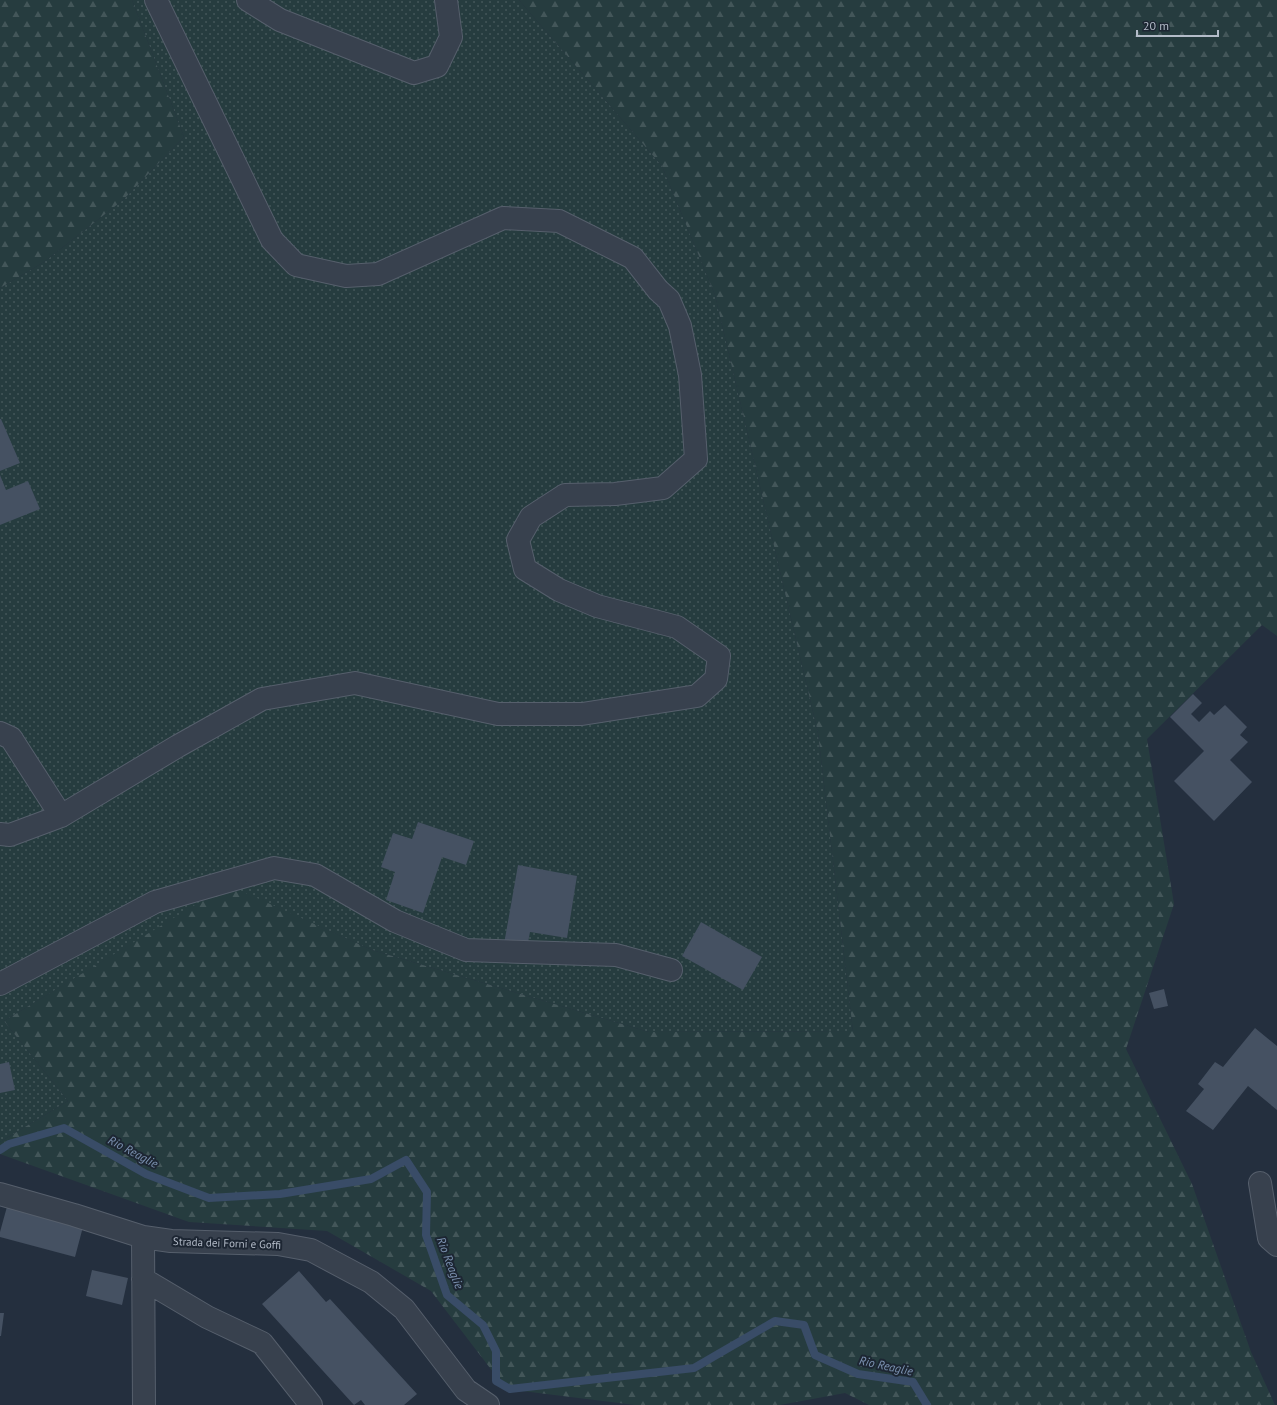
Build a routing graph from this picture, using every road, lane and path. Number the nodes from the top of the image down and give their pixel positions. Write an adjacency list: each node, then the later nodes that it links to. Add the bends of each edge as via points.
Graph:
1 (156, 0): 5 (street, via 272,240 296,265 346,276 378,274 503,218 559,221 633,258 669,300 680,326 690,375 696,459 663,488 615,494 565,495 532,517 518,540 525,569 559,590 597,606 677,627 701,643 718,656 716,679 697,696 582,714 498,714 355,683 262,699)
2 (248, 0): 3 (street, via 280,20 414,73 437,66 451,38)
3 (446, 0)
4 (0, 732): 5 (street, via 11,738)
5 (61, 816): 6 (street, via 10,835)
6 (0, 834)
7 (671, 970): 8 (street, via 616,955 466,950 395,921 315,875 274,868 155,902)
8 (0, 984)
9 (1260, 1183): 12 (street, via 1269,1238)
10 (0, 1194): 11 (street, Strada dei Forni e Goffi)
11 (143, 1237): 13 (street); 16 (street, Strada dei Forni e Goffi, via 171,1241 278,1244 311,1250 371,1282 404,1309 466,1390)
12 (1277, 1245)
13 (143, 1279): 14 (street); 15 (street, via 207,1318 262,1343)
14 (144, 1405)
15 (311, 1405)
16 (488, 1405)

